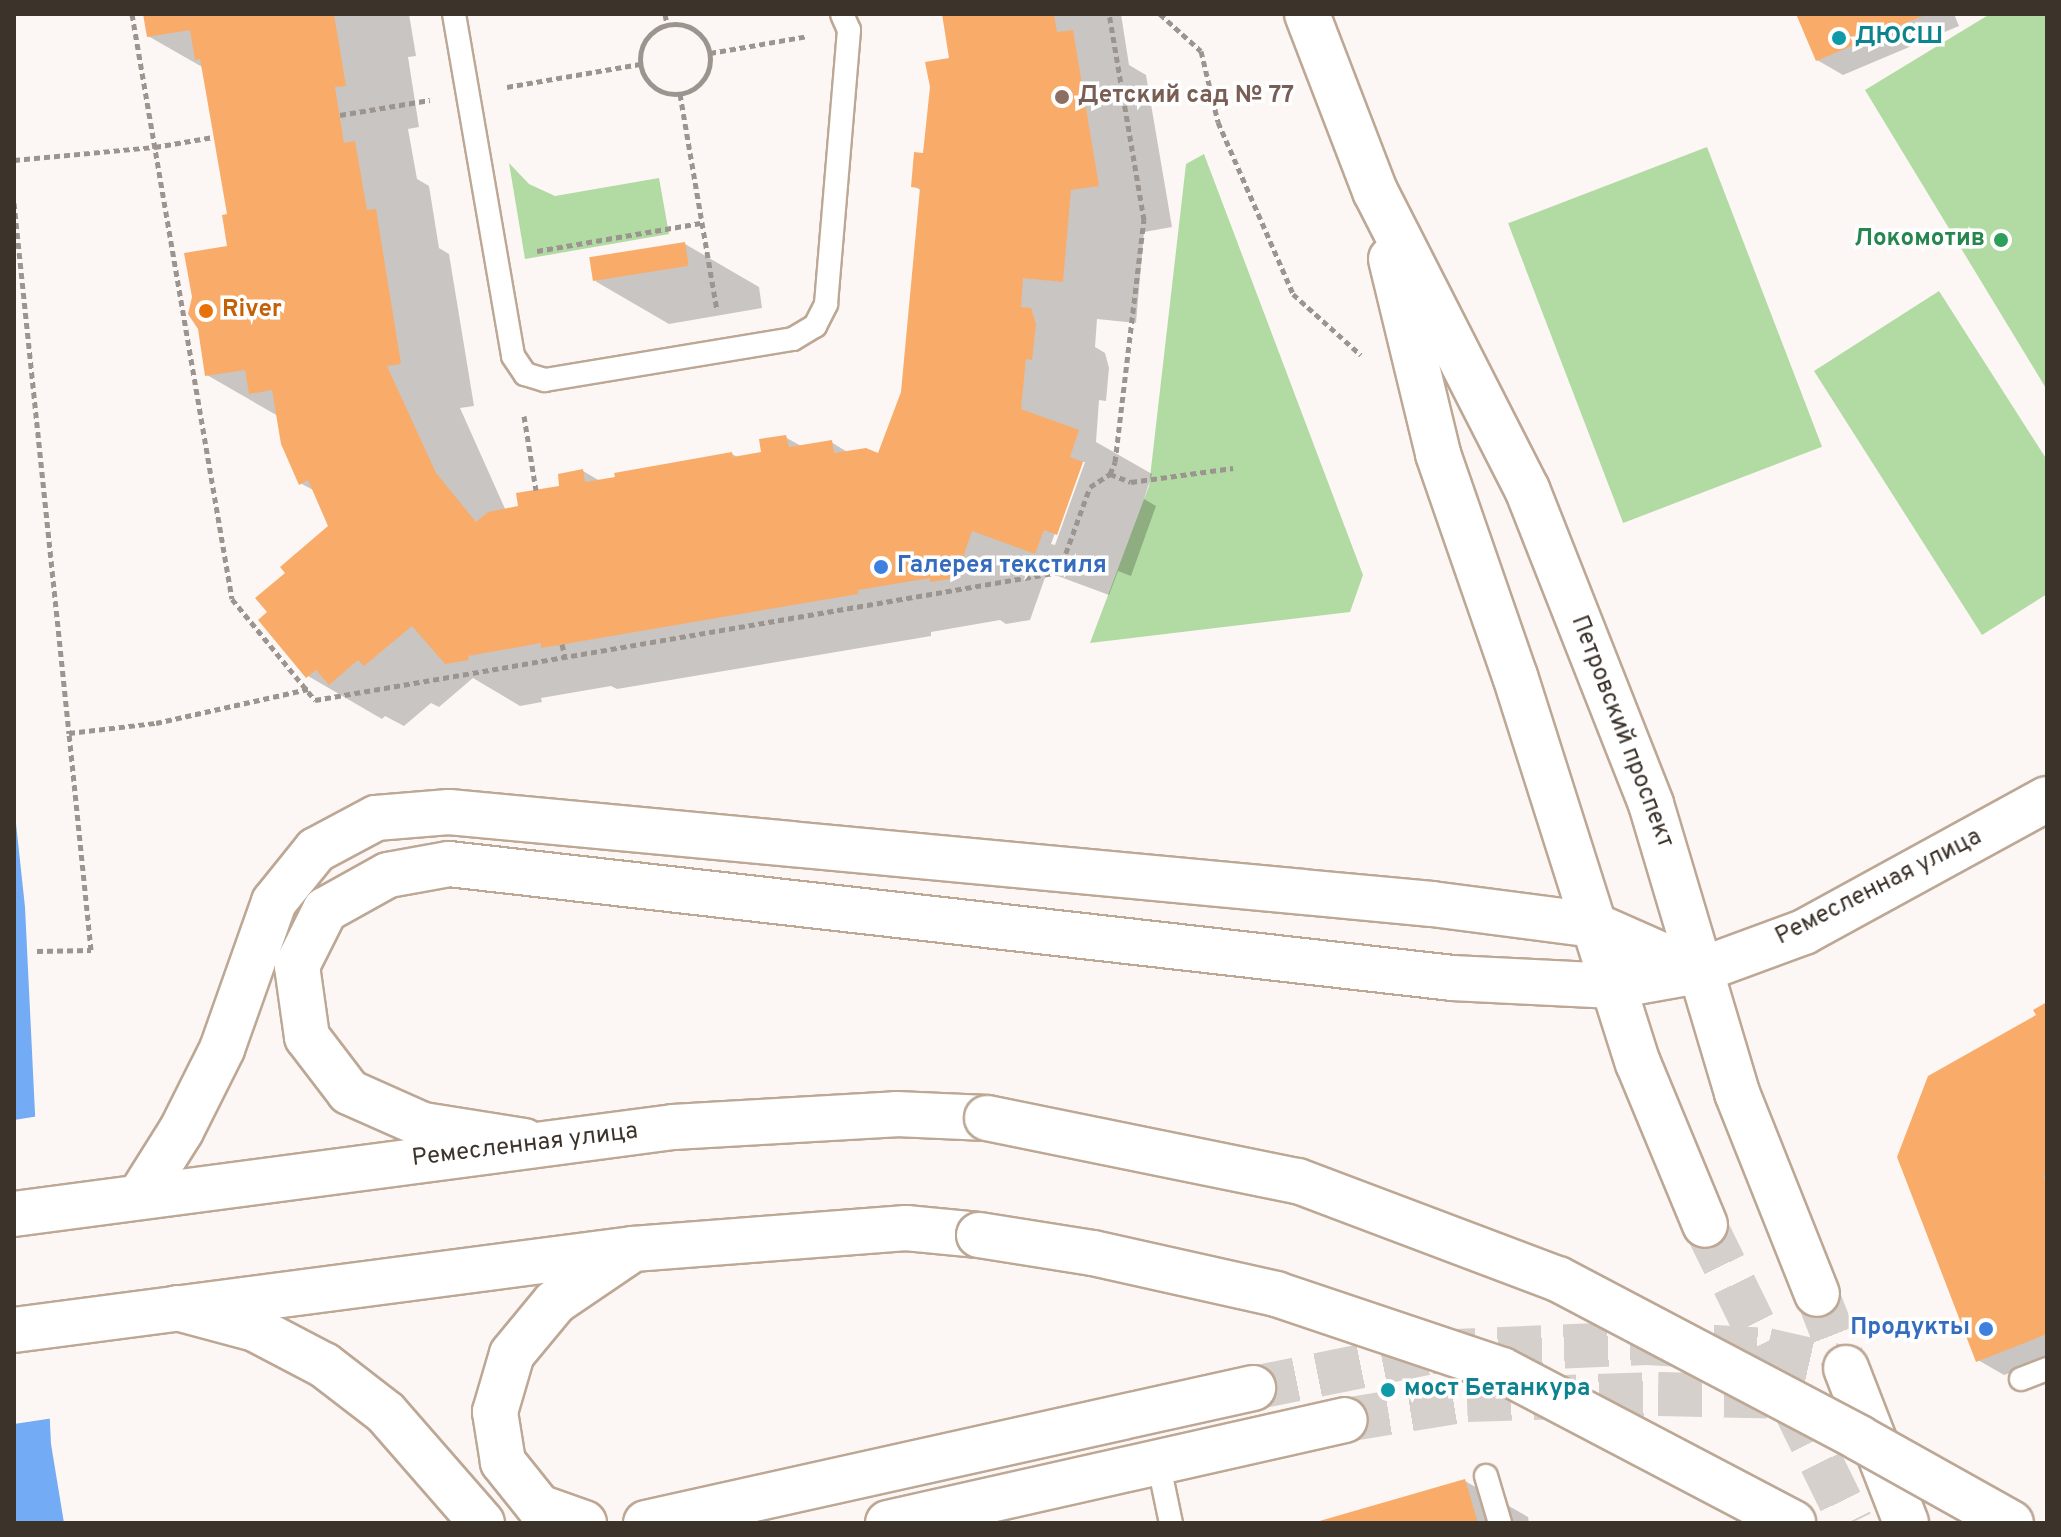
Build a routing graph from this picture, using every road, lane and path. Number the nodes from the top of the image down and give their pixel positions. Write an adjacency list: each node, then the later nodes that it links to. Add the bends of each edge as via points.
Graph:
1 (132, 14): 12 (path)
2 (454, 14): 17 (lane)
3 (665, 14): 8 (path)
4 (1109, 14): 22 (path, via 1144,220)
5 (1160, 14): 19 (path, via 1201,51 1218,122 1293,294)
6 (1307, 14): 14 (street, Петровский проспект)
7 (845, 22): 9 (path); 18 (lane, via 826,304 815,326 793,339)
8 (667, 24): 9 (path, via 687,24 702,35); 10 (path, via 641,47 640,64 647,81 661,92)
9 (710, 53): 10 (path, via 708,72 697,87)
10 (680, 94): 16 (path)
11 (213, 137): 12 (path)
12 (155, 147): 13 (path); 26 (path, via 232,599)
13 (14, 160)
14 (1375, 191): 29 (street, Петровский проспект, via 1438,454); 31 (street, Петровский проспект, via 1527,489 1651,804)
15 (14, 203): 27 (path)
16 (701, 223): 17 (path); 18 (path)
17 (496, 258): 20 (lane, via 513,356)
18 (724, 351): 20 (lane, via 545,380)
19 (1362, 356)
20 (525, 374): 23 (path, via 524,420)
21 (1233, 468): 22 (path, via 1131,482)
22 (1110, 474): 25 (path, via 1090,487 1059,572)
23 (536, 490)
24 (562, 644): 25 (path)
25 (565, 657): 26 (path, via 315,700)
26 (308, 689): 27 (path, via 156,723)
27 (69, 733): 30 (path, via 91,950)
28 (2047, 799): 31 (street, Ремесленная улица, via 1804,932)
29 (1594, 925): 31 (street); 32 (street, Петровский проспект); 34 (street, via 1416,902 449,812 376,818 316,850 274,902 222,1049 181,1131)
30 (37, 951)
31 (1698, 971): 32 (street, Ремесленная улица); 38 (street, Петровский проспект, via 1737,1093)
32 (1614, 986): 33 (street, Ремесленная улица, via 1452,978 449,864 388,875 325,910 297,966 307,1037 349,1092 423,1125); 36 (street, Петровский проспект, via 1638,1063)
33 (543, 1144): 34 (street, Ремесленная улица); 56 (street, Ремесленная улица, bridge, via 767,1120 896,1114 987,1118 1298,1181 1558,1279)
34 (140, 1196): 35 (street, Ремесленная улица)
35 (14, 1214)
36 (1705, 1225)
37 (633, 1249): 39 (street); 49 (street, via 555,1302 512,1354 495,1412 503,1462 539,1507); 54 (street, bridge, via 906,1228 1093,1253 1276,1294 1502,1370)
38 (1817, 1294)
39 (175, 1308): 40 (street); 48 (street, via 255,1329 324,1365 386,1413)
40 (14, 1330)
41 (1846, 1368): 55 (street)
42 (2047, 1369): 43 (lane)
43 (2021, 1379)
44 (1253, 1388): 50 (street)
45 (1345, 1420): 46 (street)
46 (1158, 1461): 51 (street); 52 (lane)
47 (1486, 1476): 53 (lane)
48 (482, 1523)
49 (584, 1523)
50 (646, 1523)
51 (888, 1523)
52 (1171, 1523)
53 (1500, 1523)
54 (1793, 1523)
55 (1906, 1523)
56 (2011, 1523)

